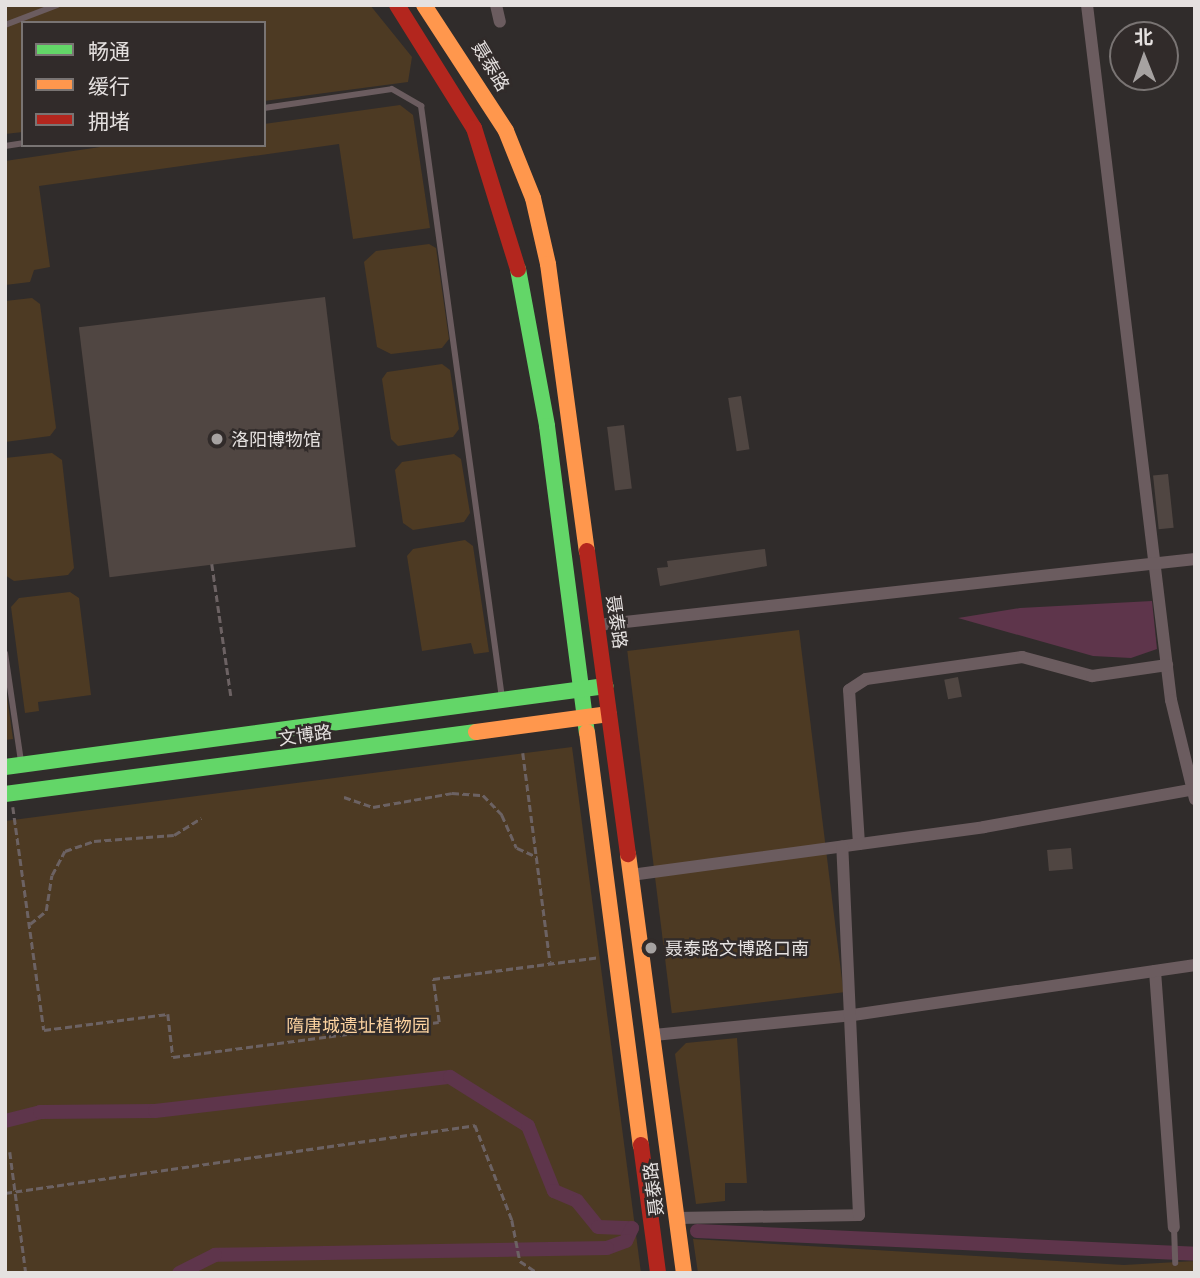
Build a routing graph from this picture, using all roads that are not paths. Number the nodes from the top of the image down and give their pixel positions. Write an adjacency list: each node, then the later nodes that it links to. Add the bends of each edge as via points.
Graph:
1 (57, 5): 7 (lane)
2 (397, 5): 16 (main road, 聂泰路, via 438,62 474,128 515,251 547,426)
3 (424, 5): 11 (main road, 聂泰路, via 489,100 533,198 562,342)
4 (496, 5): 6 (street)
5 (1087, 5): 10 (street)
6 (500, 22)
7 (5, 25)
8 (266, 108): 17 (lane, via 392,89 421,106)
9 (1195, 559): 10 (street)
10 (1155, 563): 11 (street); 13 (street)
11 (598, 625): 15 (main road, 聂泰路)
12 (5, 653): 14 (lane)
13 (1167, 665): 21 (street); 23 (street, via 1093,676 1022,657 866,679 849,690)
14 (6, 670): 20 (lane)
15 (606, 686): 16 (main road, 文博路); 18 (main road, 聂泰路)
16 (577, 690): 17 (main road, 文博路); 19 (main road, 聂泰路)
17 (502, 700): 20 (main road, 文博路)
18 (609, 714): 19 (main road, 文博路); 25 (main road, 聂泰路)
19 (581, 718): 22 (main road, 文博路); 33 (main road, 聂泰路)
20 (13, 766)
21 (1193, 793): 23 (street)
22 (8, 794)
23 (859, 844): 24 (street)
24 (842, 846): 25 (street); 28 (street)
25 (631, 875): 29 (main road, 聂泰路)
26 (1195, 965): 27 (street)
27 (1155, 971): 28 (street); 31 (street)
28 (853, 1015): 29 (street); 30 (street, via 859,1215)
29 (654, 1035): 30 (main road, 聂泰路)
30 (676, 1218): 34 (main road, 聂泰路)
31 (1174, 1227): 32 (lane)
32 (1175, 1263)
33 (657, 1273)
34 (684, 1273)

